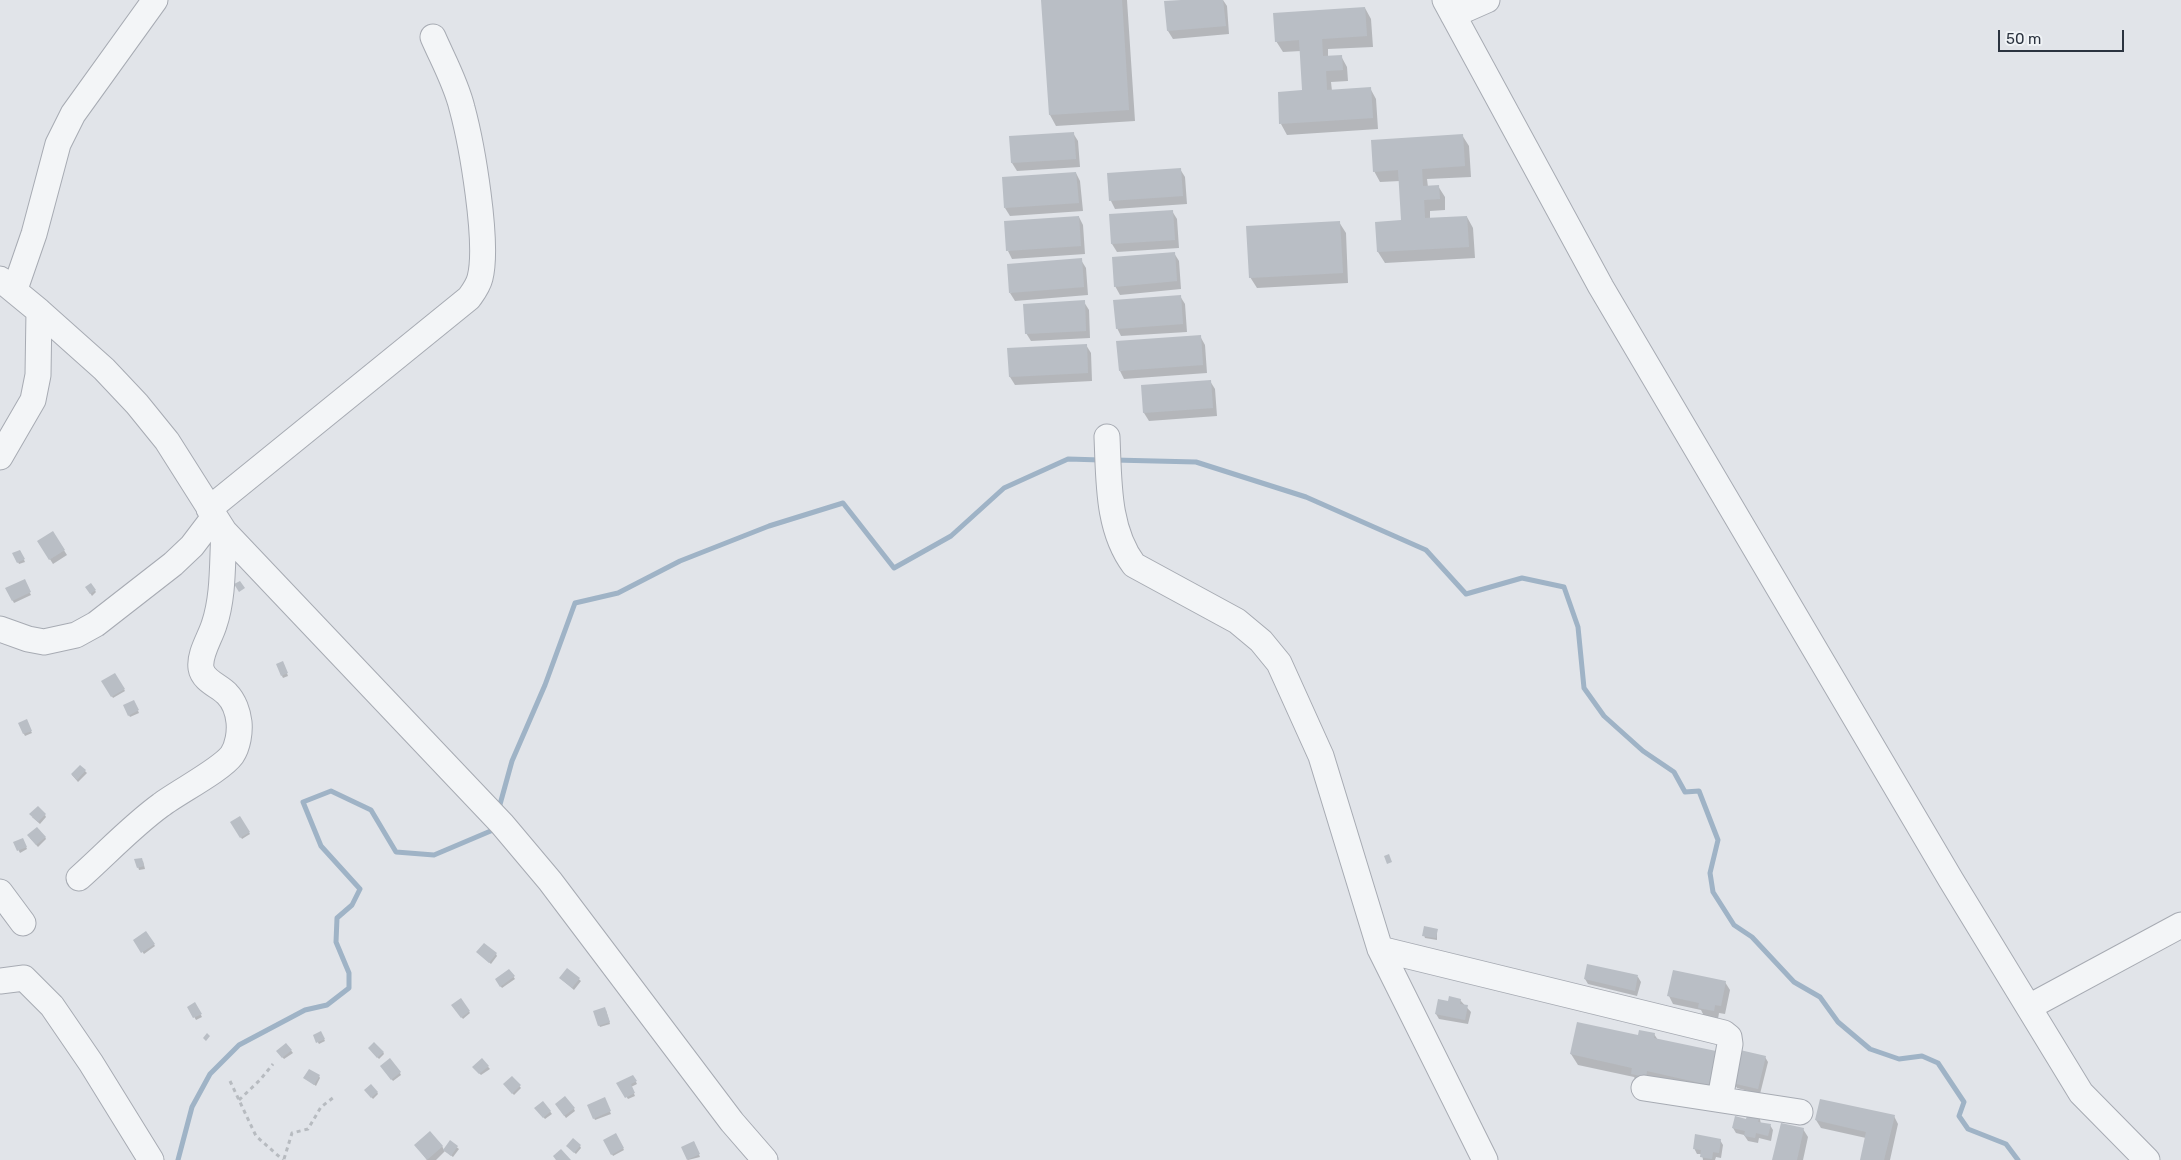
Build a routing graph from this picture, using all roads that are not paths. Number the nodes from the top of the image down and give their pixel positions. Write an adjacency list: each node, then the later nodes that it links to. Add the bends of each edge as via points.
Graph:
1 (155, 0): 5 (street, via 73,114 58,144 34,234)
2 (1487, 0): 3 (street)
3 (1449, 7): 17 (street, via 1601,287)
4 (433, 37): 9 (street, via 462,107 469,140 483,259 477,287 469,298)
5 (7, 284): 6 (street)
6 (40, 310): 8 (street, via 38,376 33,400); 9 (street, via 137,404 167,441)
7 (1107, 444): 15 (street, via 1108,479 1117,533 1123,550 1134,565 1237,621 1261,641 1279,663 1321,756)
8 (0, 457)
9 (216, 519): 10 (street, via 174,564 96,624 76,635 44,642); 11 (street, via 218,608 201,668 203,674 234,704 239,722 236,746 221,764 160,806); 22 (street, via 495,815 550,881 732,1122)
10 (0, 630)
11 (79, 878)
12 (0, 892): 13 (street)
13 (23, 923)
14 (2181, 925): 17 (street)
15 (1380, 949): 19 (street, via 1724,1033 1730,1044); 23 (street)
16 (0, 980): 21 (street, via 24,978 52,1006)
17 (2029, 1007): 24 (street, via 2081,1093)
18 (1644, 1088): 19 (street)
19 (1720, 1099): 20 (street)
20 (1800, 1112)
21 (151, 1160)
22 (765, 1160)
23 (1485, 1160)
24 (2147, 1160)

